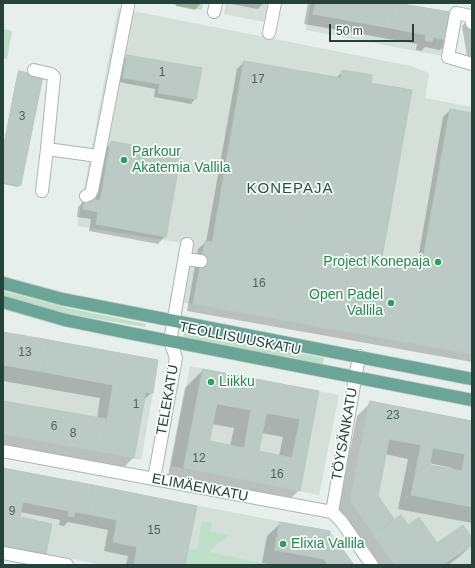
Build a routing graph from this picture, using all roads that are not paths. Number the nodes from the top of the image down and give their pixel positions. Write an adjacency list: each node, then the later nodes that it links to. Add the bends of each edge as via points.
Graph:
1 (275, 3): 4 (street)
2 (128, 6): 8 (street)
3 (472, 23): 5 (street, via 471,16 456,14 448,57)
4 (269, 33)
5 (472, 64)
6 (34, 70): 7 (street, via 54,77)
7 (47, 149): 8 (street); 9 (street)
8 (98, 156): 10 (street, via 92,190)
9 (42, 191)
10 (86, 196)
11 (188, 244): 12 (street, TELEKATU)
12 (185, 259): 13 (street); 16 (street, TELEKATU)
13 (201, 261)
14 (3, 284): 16 (main road, TEOLLISUUSKATU, via 62,299)
15 (3, 302): 17 (main road, TEOLLISUUSKATU, via 65,320)
16 (173, 320): 17 (street, TELEKATU); 18 (main road, TEOLLISUUSKATU)
17 (170, 341): 19 (main road, TEOLLISUUSKATU); 23 (street, TELEKATU, via 176,358)
18 (359, 356): 19 (street, TÖYSÄNKATU); 20 (main road)
19 (355, 377): 21 (main road, TEOLLISUUSKATU); 24 (street, TÖYSÄNKATU)
20 (472, 378)
21 (472, 400)
22 (3, 451): 23 (street, ELIMÄENKATU)
23 (154, 480): 24 (street, ELIMÄENKATU)
24 (332, 512): 27 (street)
25 (3, 553): 26 (street)
26 (67, 565)
27 (372, 565)

